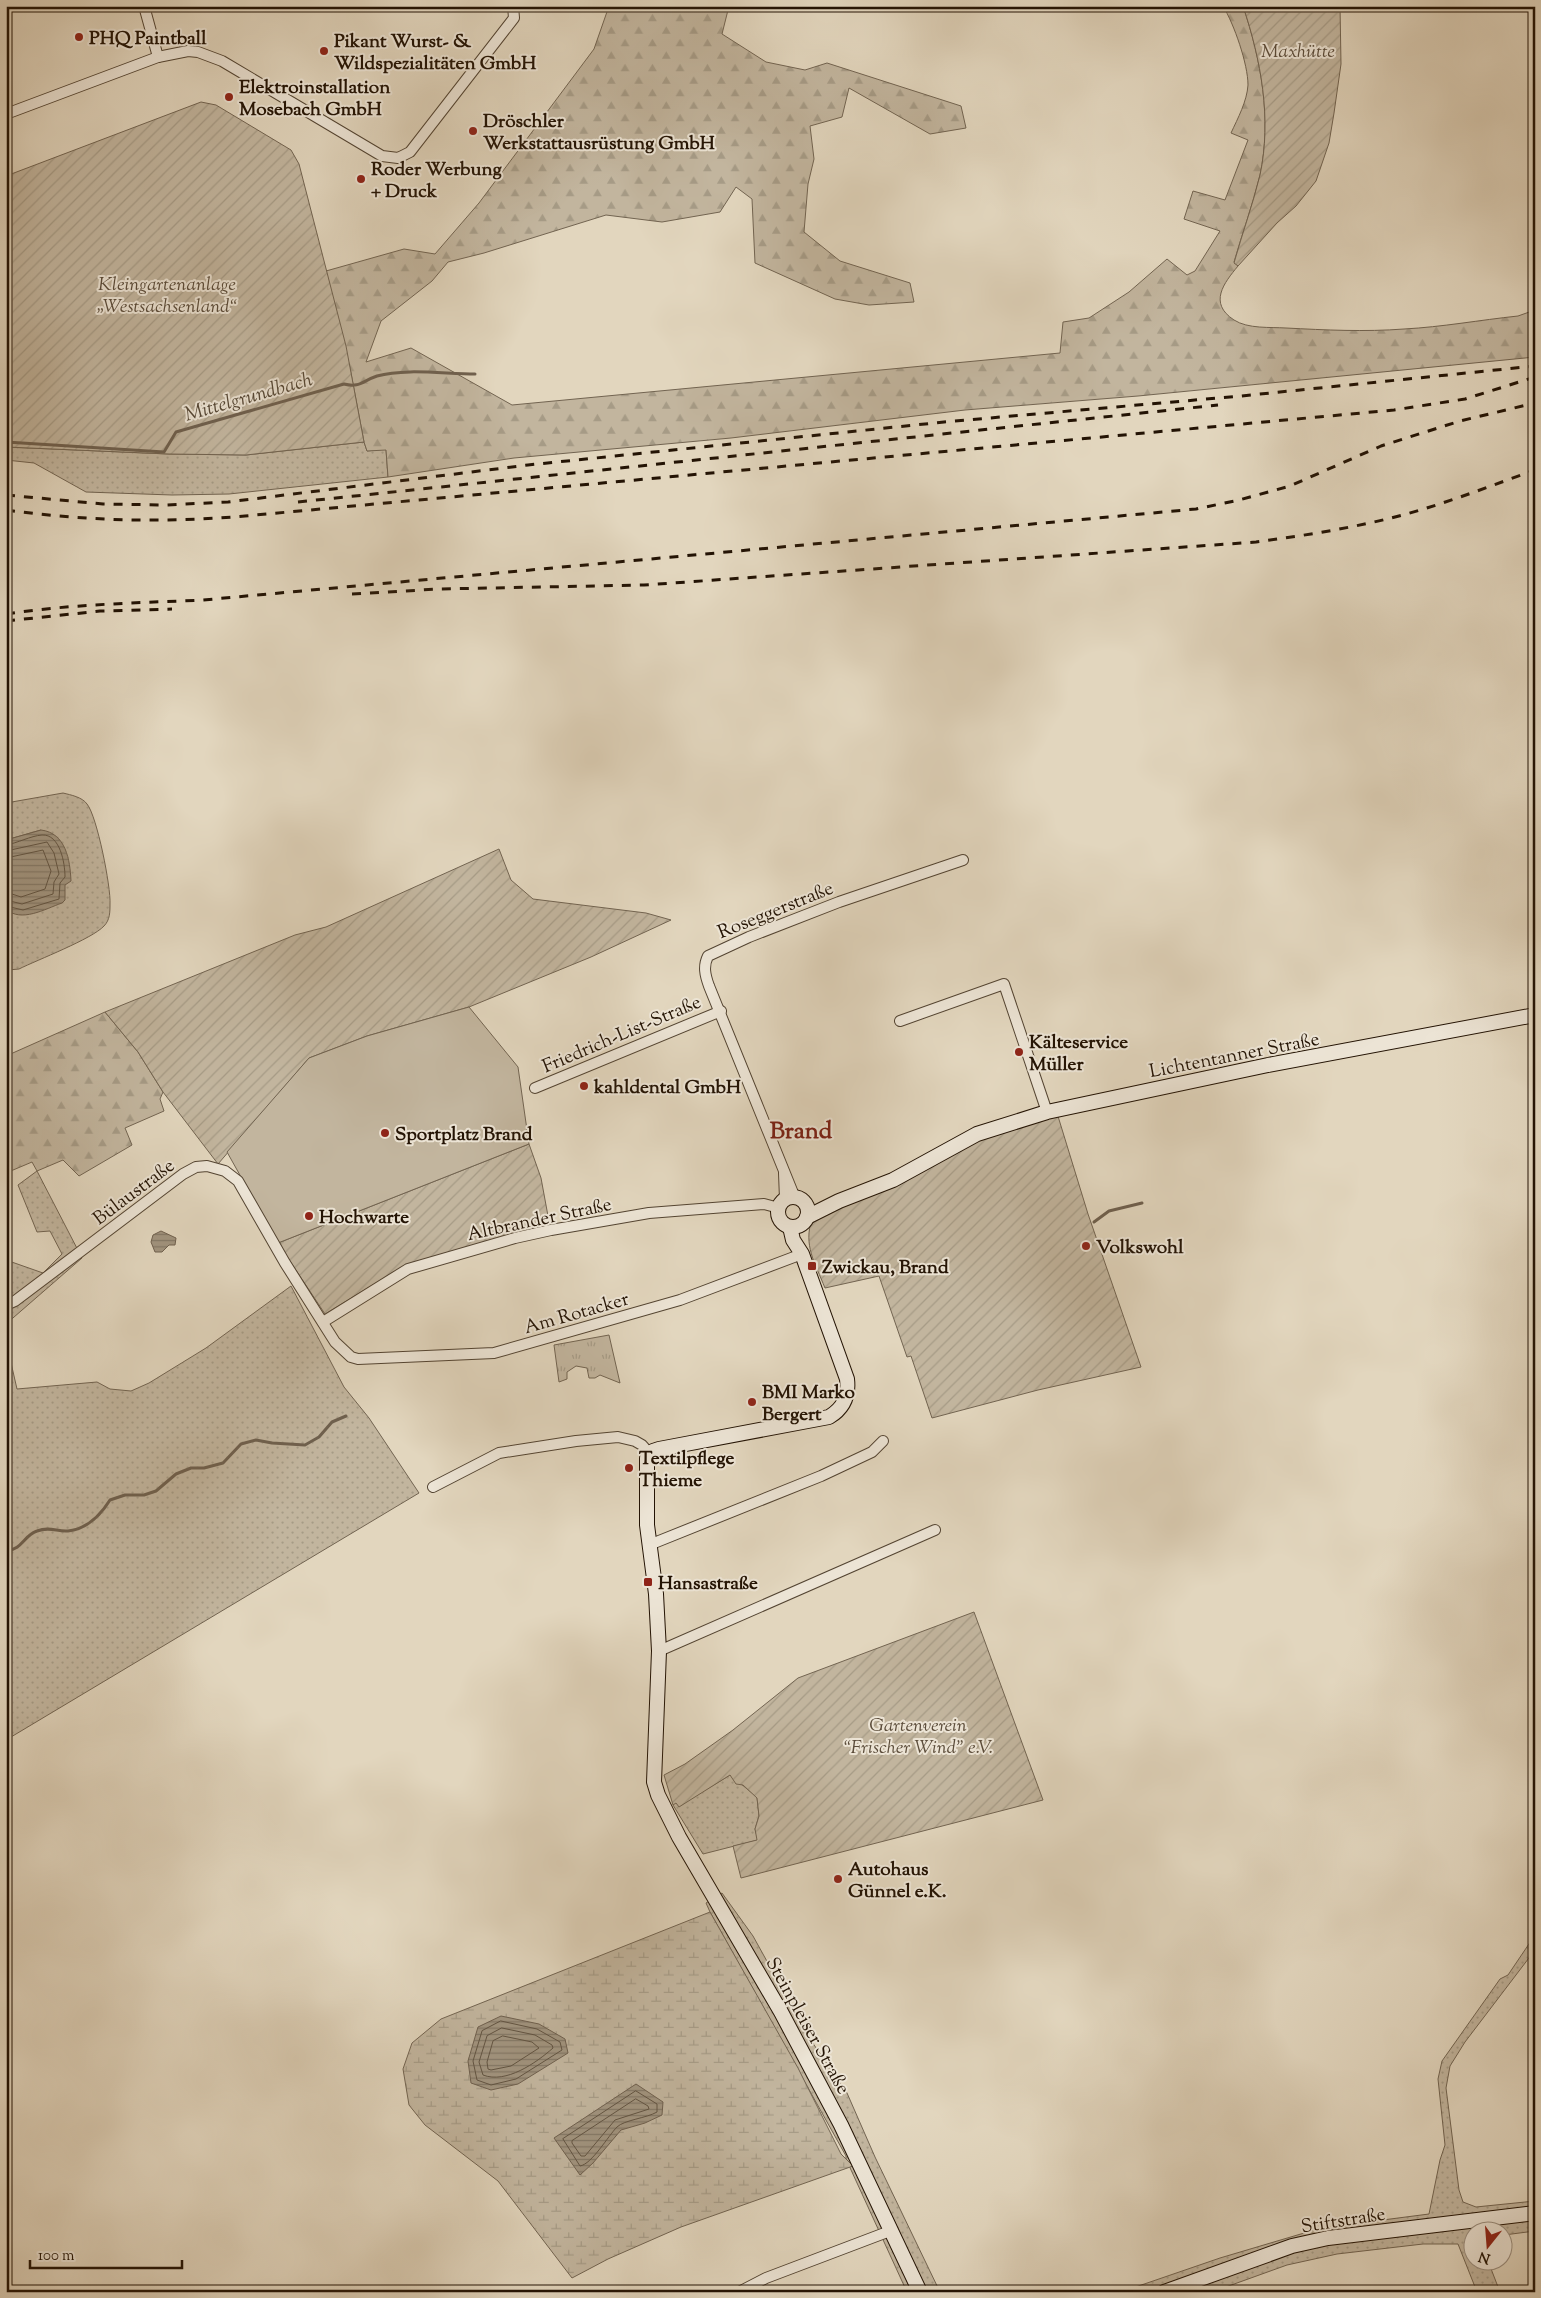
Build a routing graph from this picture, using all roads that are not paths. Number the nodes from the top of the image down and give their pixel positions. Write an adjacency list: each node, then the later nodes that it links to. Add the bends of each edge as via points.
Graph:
1 (144, 6): 3 (street)
2 (513, 6): 3 (street, via 514,18 482,61 410,152 398,158 382,156 222,60 188,51)
3 (158, 58): 4 (street)
4 (6, 114)
5 (963, 860): 6 (street, Roseggerstraße, via 839,902 708,956 704,962 705,976)
6 (721, 1011): 9 (street, Friedrich-List-Straße); 12 (street, Roseggerstraße, via 784,1172)
7 (1535, 1016): 10 (street, Lichtentanner Straße, via 1268,1065)
8 (900, 1020): 10 (street, via 1004,984)
9 (535, 1088)
10 (1047, 1112): 11 (street, Lichtentanner Straße, via 977,1134 893,1180)
11 (839, 1200): 12 (street, Lichtentanner Straße); 13 (street, Lichtentanner Straße)
12 (791, 1202): 13 (street, via 807,1212); 13 (street, via 779,1218 785,1225); 16 (street, Altbrander Straße, via 649,1213 515,1238 408,1269)
13 (799, 1223): 14 (street)
14 (802, 1254): 17 (street, Am Rotacker, via 680,1300 494,1353); 19 (street, via 847,1379 848,1393 842,1407 829,1417 659,1449)
15 (6, 1305): 16 (street, Bülaustraße, via 73,1259 183,1174 196,1167 208,1166 225,1171 238,1181)
16 (323, 1322): 17 (street, Bülaustraße, via 335,1342)
17 (351, 1357)
18 (883, 1441): 22 (street, via 872,1452 821,1476)
19 (650, 1454): 20 (street, via 635,1440 618,1437 576,1441 499,1454); 22 (street, via 646,1480)
20 (432, 1487)
21 (935, 1530): 23 (street)
22 (649, 1546): 23 (street)
23 (660, 1652): 25 (street, Steinpleiser Straße, via 654,1782 658,1795 679,1837 777,2004 841,2125)
24 (1535, 2213): 28 (street, Stiftstraße, via 1328,2238 1267,2255)
25 (890, 2231): 26 (street, via 766,2278); 27 (street, Steinpleiser Straße)
26 (739, 2292)
27 (920, 2292)
28 (1164, 2292)

